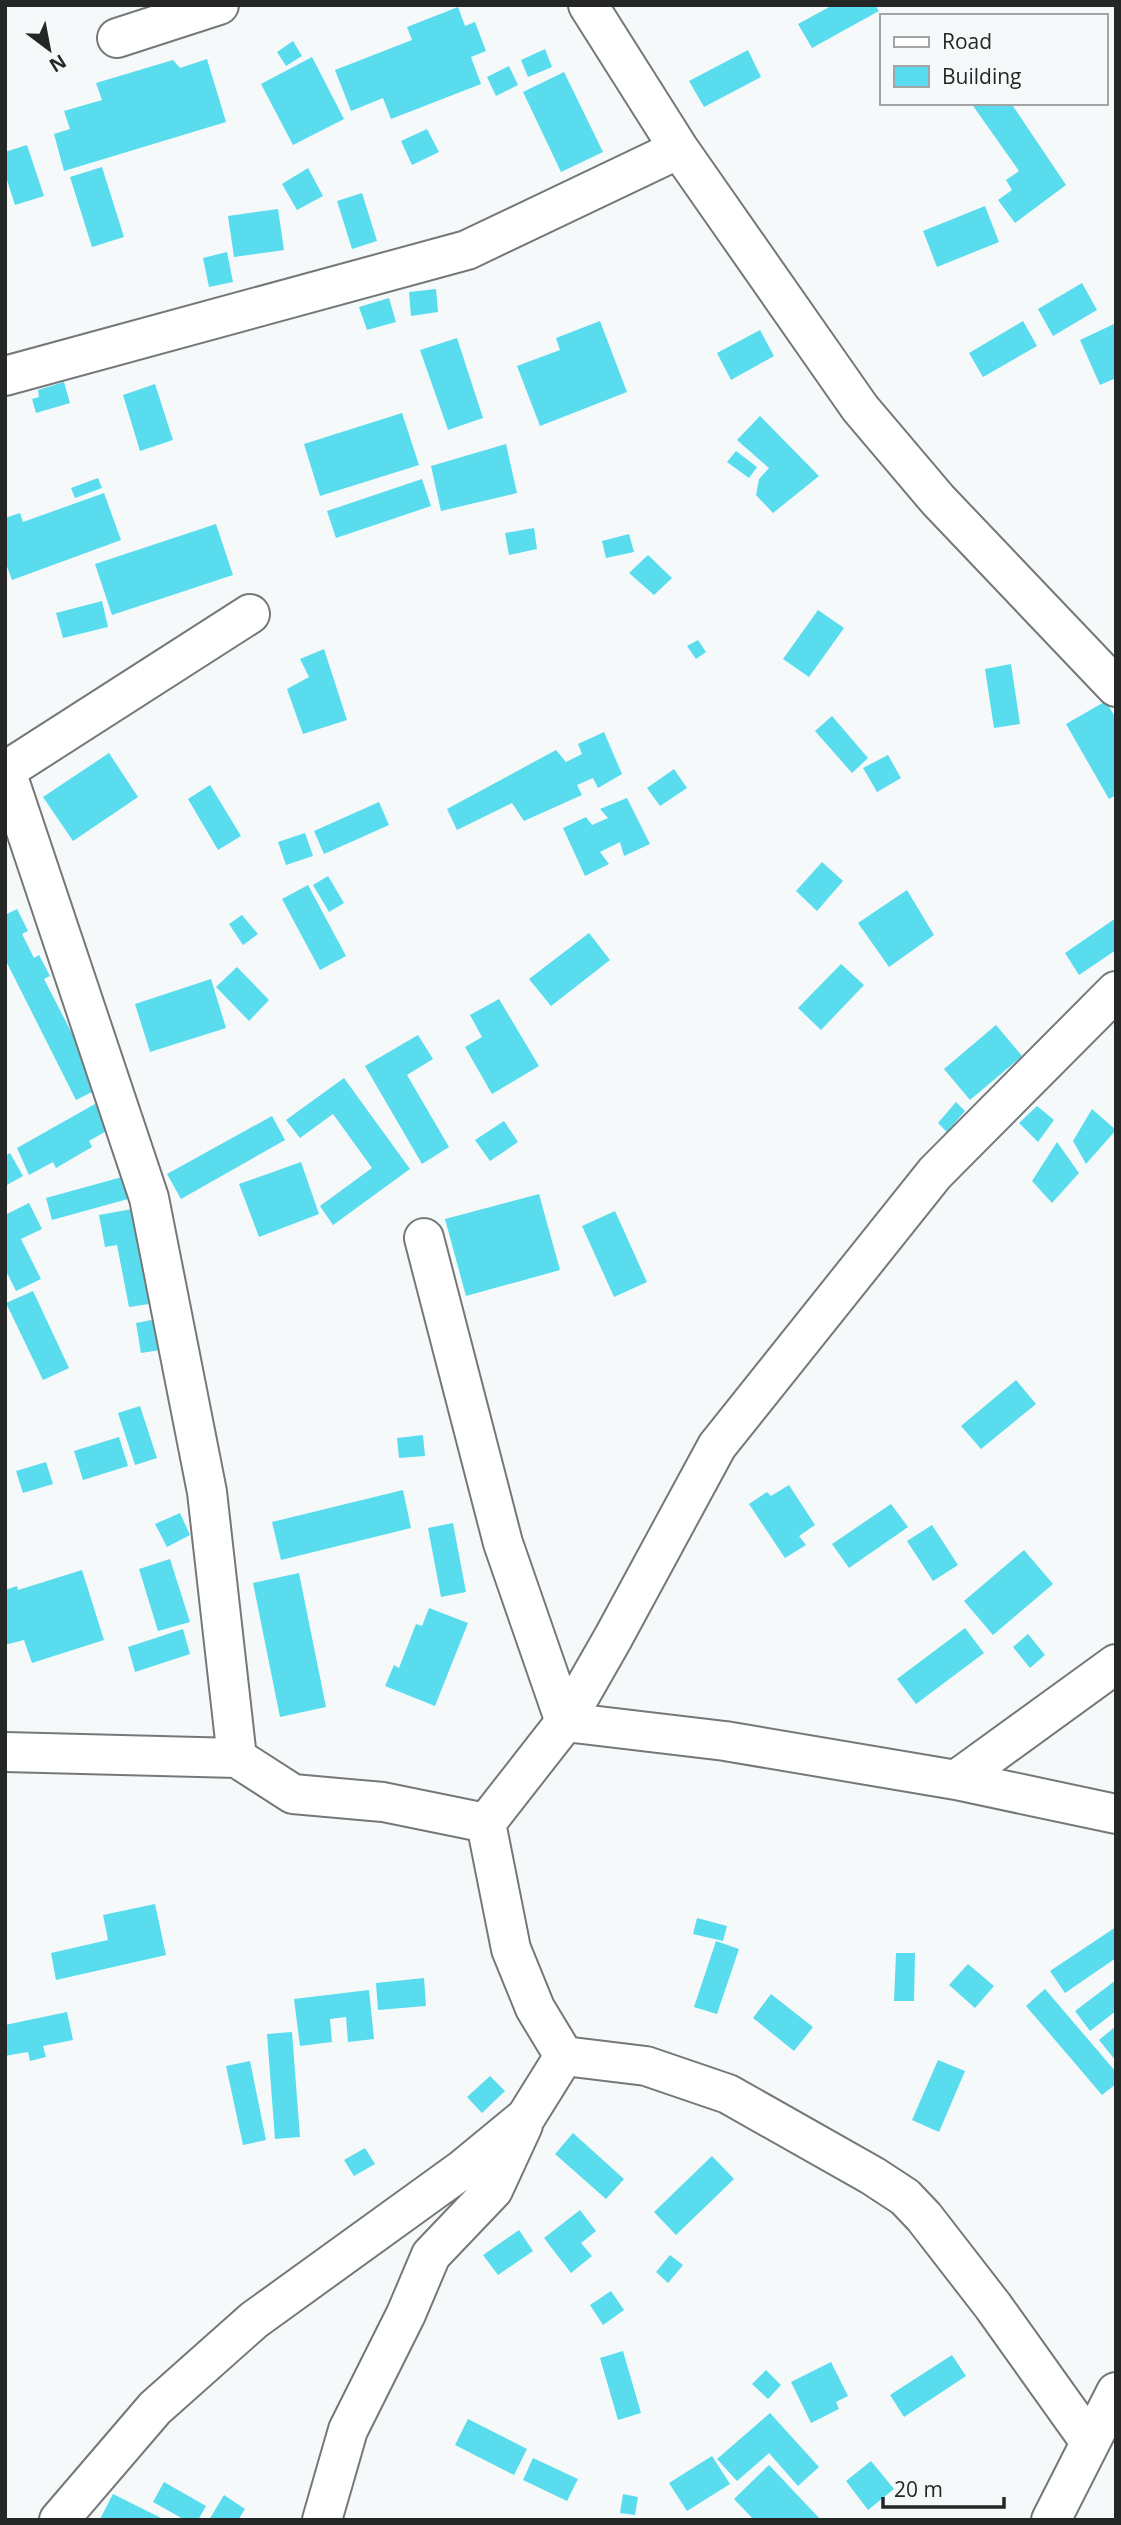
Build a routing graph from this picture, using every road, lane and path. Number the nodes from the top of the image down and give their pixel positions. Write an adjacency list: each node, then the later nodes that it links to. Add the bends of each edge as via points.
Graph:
1 (219, 5): 3 (street)
2 (588, 5): 4 (street)
3 (117, 38)
4 (679, 149): 5 (street, via 467,250); 7 (street, via 869,418 938,500)
5 (5, 376)
6 (250, 614): 8 (street)
7 (1116, 687)
8 (6, 771): 14 (street, via 149,1198 207,1492)
9 (1116, 991): 12 (street, via 935,1172 717,1446)
10 (424, 1238): 12 (street, via 503,1543)
11 (1116, 1664): 15 (street)
12 (565, 1722): 15 (street, via 725,1741); 17 (street)
13 (5, 1752): 14 (street)
14 (237, 1758): 17 (street, via 293,1794 383,1802)
15 (956, 1780): 16 (street)
16 (1116, 1814)
17 (486, 1823): 18 (street, via 511,1949 534,2008)
18 (564, 2056): 19 (street); 21 (street, via 646,2066 728,2094 905,2197 993,2306)
19 (526, 2117): 22 (street, via 463,2169 254,2320 155,2408); 23 (street, via 493,2190 431,2255 348,2430)
20 (1116, 2392): 21 (street)
21 (1090, 2442): 24 (street)
22 (59, 2520)
23 (322, 2520)
24 (1051, 2520)

